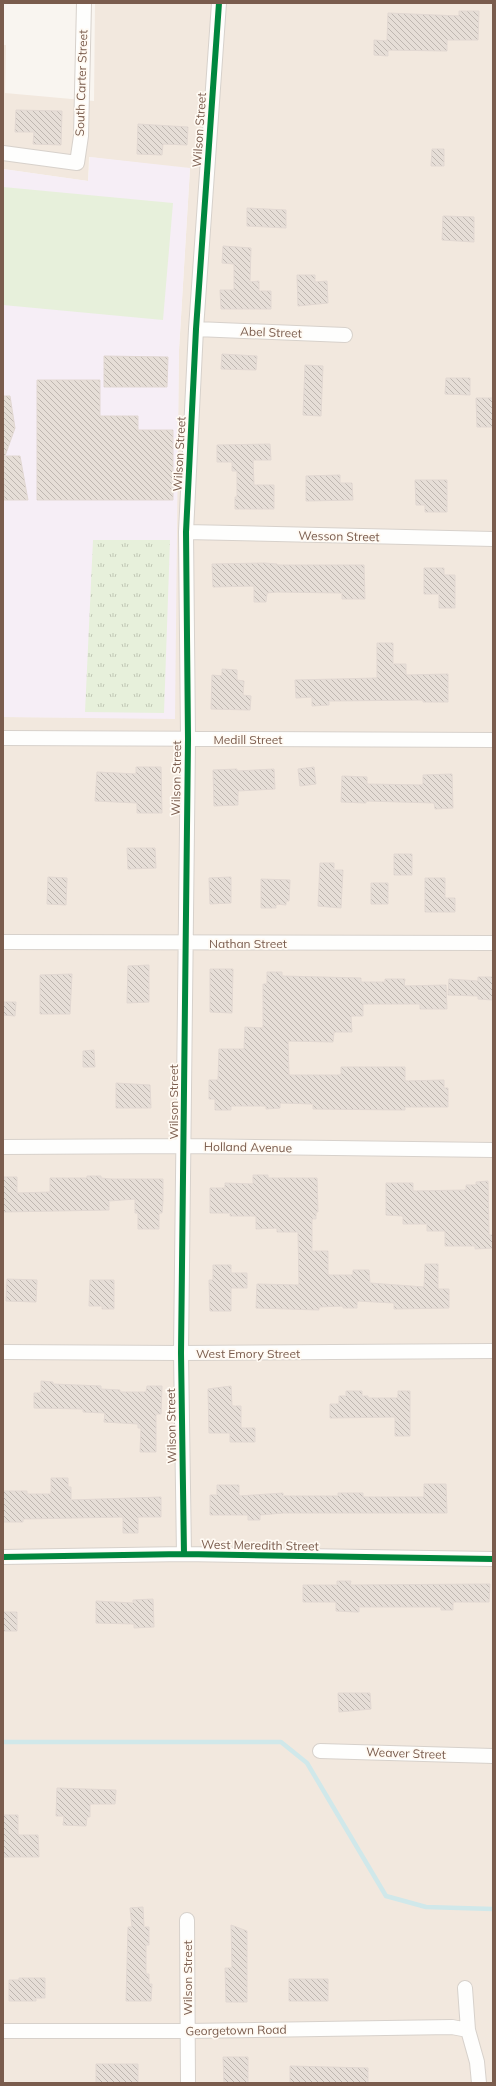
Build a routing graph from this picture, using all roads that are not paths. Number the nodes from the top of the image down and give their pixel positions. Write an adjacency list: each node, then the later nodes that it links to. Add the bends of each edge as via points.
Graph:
1 (84, 3): 3 (street, South Carter Street, via 77,163)
2 (219, 3): 4 (street, Wilson Street)
3 (3, 153)
4 (196, 329): 5 (street, Abel Street); 6 (street, Wilson Street)
5 (345, 334)
6 (186, 532): 7 (street, Wesson Street); 9 (street, Wilson Street)
7 (493, 539)
8 (3, 738): 9 (street, Medill Street)
9 (188, 739): 10 (street, Medill Street); 12 (street, Wilson Street)
10 (493, 740)
11 (3, 942): 12 (street, Nathan Street)
12 (184, 943): 13 (street, Nathan Street); 14 (street, Wilson Street)
13 (493, 943)
14 (184, 1146): 15 (street, Holland Avenue); 16 (street, Holland Avenue); 19 (street, Wilson Street)
15 (3, 1147)
16 (493, 1150)
17 (493, 1351): 19 (street, West Emory Street)
18 (3, 1352): 19 (street, West Emory Street)
19 (181, 1353): 20 (street, Wilson Street)
20 (184, 1554): 21 (street, West Meredith Street); 22 (street, West Meredith Street)
21 (3, 1557)
22 (493, 1559)
23 (320, 1751): 24 (street, Weaver Street)
24 (493, 1756)
25 (187, 1920): 29 (street, Wilson Street)
26 (465, 1988): 27 (street)
27 (468, 2030): 29 (street, Georgetown Road, via 452,2027); 31 (street, via 477,2062)
28 (3, 2031): 29 (street, Georgetown Road)
29 (187, 2031): 30 (street, Wilson Street)
30 (188, 2083)
31 (479, 2083)

